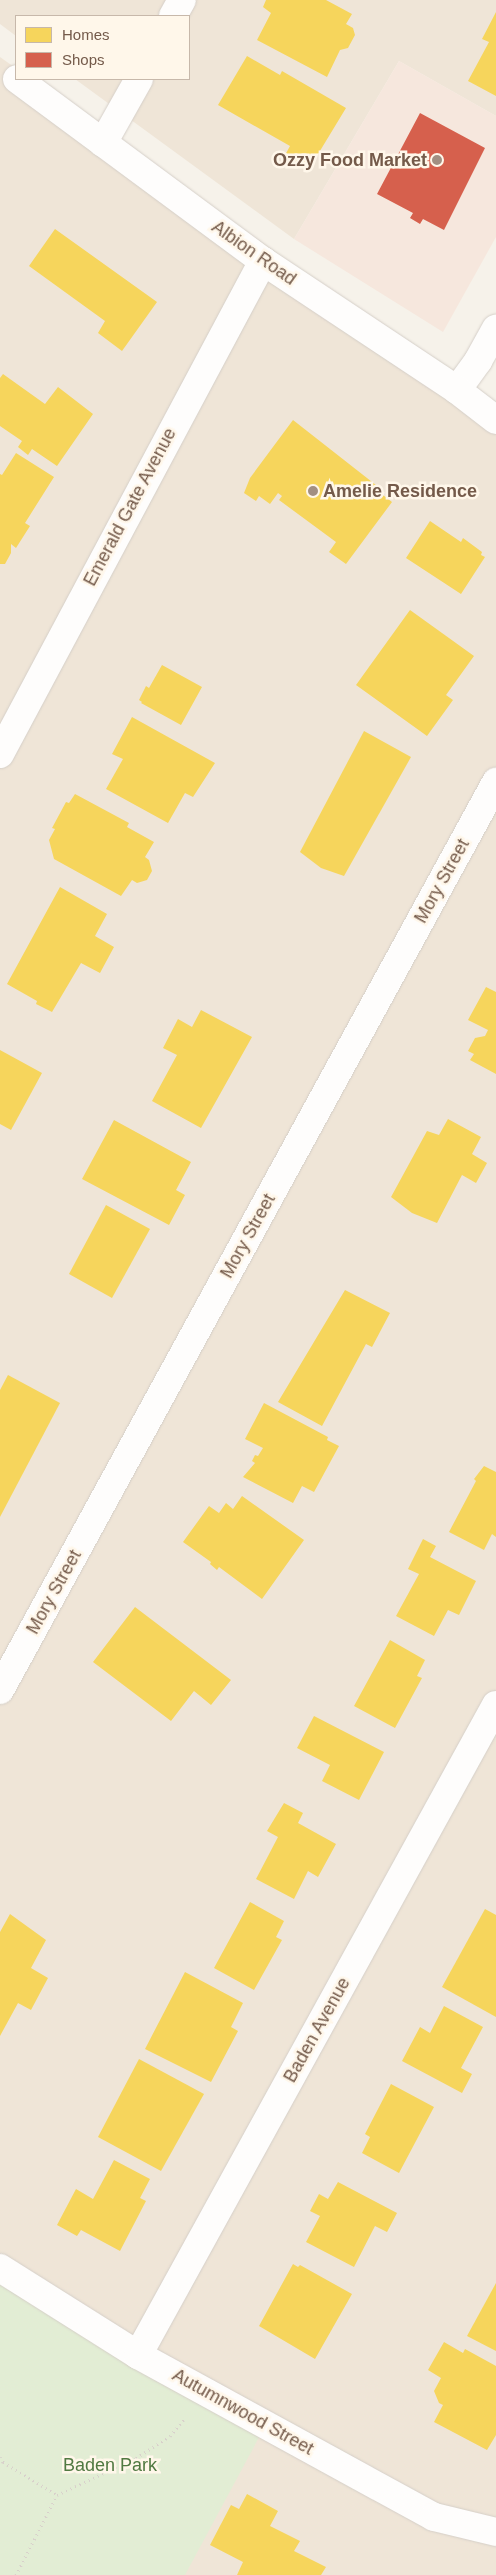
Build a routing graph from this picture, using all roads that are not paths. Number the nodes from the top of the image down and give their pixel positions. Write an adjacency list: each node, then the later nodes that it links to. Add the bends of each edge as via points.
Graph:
1 (182, 0): 2 (street)
2 (174, 15)
3 (0, 67): 4 (street, Albion Road)
4 (15, 78)
5 (17, 80): 7 (street, Albion Road)
6 (138, 80): 7 (street)
7 (103, 143): 8 (street, Albion Road)
8 (263, 261): 10 (street, Albion Road); 12 (street, Emerald Gate Avenue)
9 (496, 329): 10 (street)
10 (457, 390): 11 (street, Albion Road)
11 (496, 420)
12 (0, 754)
13 (496, 782): 14 (street, Mory Street)
14 (0, 1690)
15 (496, 1705): 17 (street, Baden Avenue)
16 (0, 2268): 17 (street, Autumnwood Street)
17 (138, 2355): 18 (street, Autumnwood Street, via 434,2517)
18 (496, 2532)

